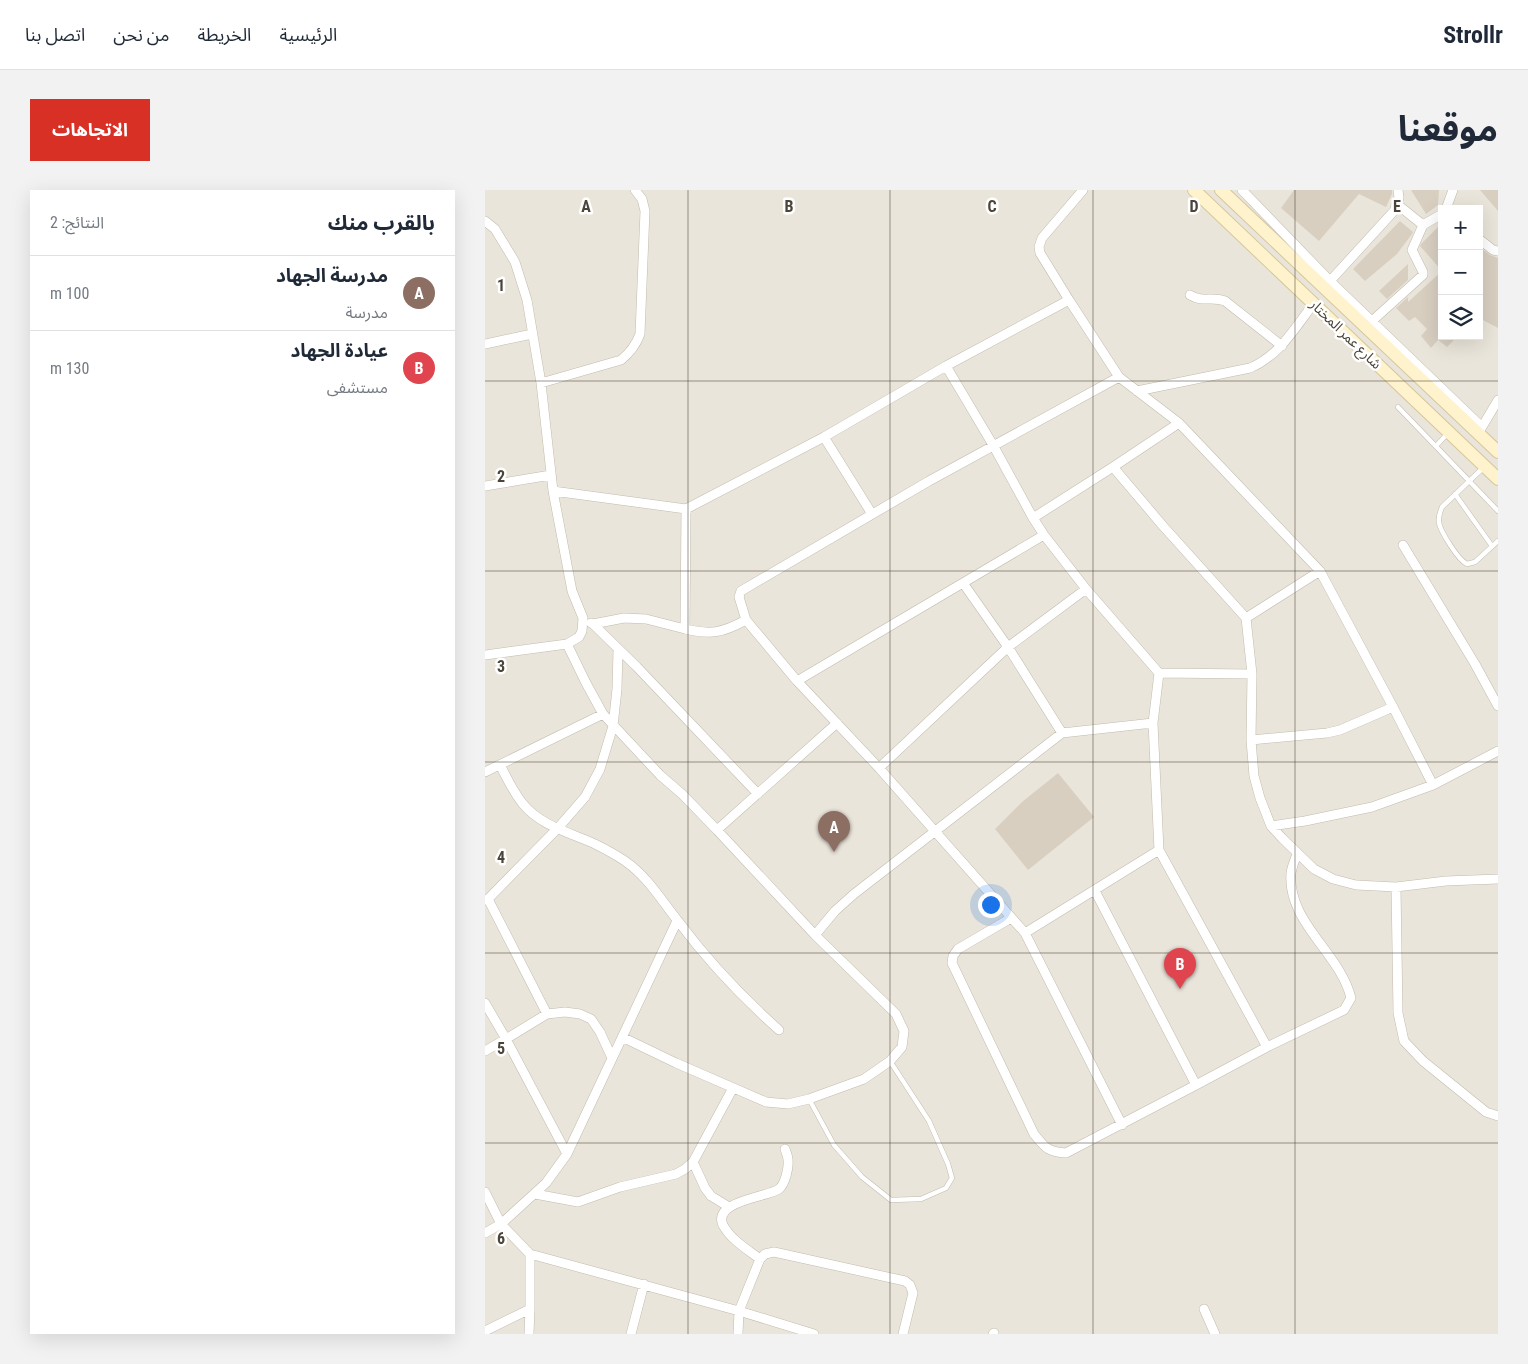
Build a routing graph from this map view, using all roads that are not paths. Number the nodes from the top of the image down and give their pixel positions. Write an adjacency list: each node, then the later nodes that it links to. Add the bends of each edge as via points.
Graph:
1 (635, 190): 26 (street, via 645,211 640,334 636,344 621,360)
2 (1083, 190): 17 (street, via 1042,238 1039,247)
3 (1194, 190): 18 (street, شارع عمر المختار)
4 (1221, 190): 19 (street, شارع عمر المختار)
5 (1242, 190): 15 (street)
6 (1398, 190): 8 (street)
7 (1453, 190): 9 (street)
8 (1398, 205): 12 (street); 15 (street)
9 (1447, 205)
10 (1438, 216): 12 (street)
11 (485, 220): 20 (street, via 495,229 515,262 527,300)
12 (1423, 225): 19 (street, via 1412,250 1423,275)
13 (1483, 242): 14 (street)
14 (1498, 251)
15 (1331, 281): 19 (street)
16 (1190, 295): 23 (street, via 1197,299 1225,301)
17 (1069, 300): 24 (street); 25 (street)
18 (1314, 304): 21 (street, شارع عمر المختار); 23 (street)
19 (1369, 324): 21 (street); 31 (street, شارع عمر المختار)
20 (532, 334): 22 (street); 26 (street)
21 (1352, 340): 32 (street, شارع عمر المختار)
22 (485, 344)
23 (1282, 346): 27 (street, via 1262,363 1250,368)
24 (946, 366): 33 (street); 34 (street)
25 (1119, 377): 27 (street); 34 (street)
26 (541, 383): 39 (street)
27 (1137, 390): 30 (street)
28 (1498, 400): 31 (street)
29 (1398, 408): 35 (lane)
30 (1179, 423): 38 (street); 53 (street)
31 (1480, 430): 36 (street, شارع عمر المختار)
32 (1449, 432): 35 (lane); 37 (street, شارع عمر المختار)
33 (824, 437): 45 (street); 47 (street)
34 (993, 445): 47 (street); 48 (street)
35 (1436, 446): 41 (lane)
36 (1498, 452)
37 (1485, 466): 40 (street, شارع عمر المختار); 41 (lane)
38 (1113, 467): 48 (street); 57 (street)
39 (551, 475): 42 (street); 43 (street)
40 (1498, 479)
41 (1469, 482): 44 (lane); 46 (lane)
42 (485, 486)
43 (553, 491): 45 (street); 56 (street, via 566,564)
44 (1455, 494): 52 (lane); 52 (lane, via 1438,518 1459,559 1467,564 1475,562)
45 (686, 509): 60 (street)
46 (1498, 511)
47 (872, 514): 58 (street, via 741,591 739,597)
48 (1033, 518): 49 (street)
49 (1045, 535): 54 (street); 55 (street)
50 (1498, 541): 52 (lane)
51 (1403, 545): 68 (street)
52 (1492, 546)
53 (1320, 571): 57 (street); 69 (street)
54 (963, 583): 62 (street); 67 (street)
55 (1086, 589): 62 (street); 65 (street)
56 (580, 612): 59 (street); 61 (street, via 584,625 582,631 579,637)
57 (1246, 618): 66 (street)
58 (746, 620): 60 (street, via 718,632); 67 (street)
59 (593, 624): 60 (street, via 624,618 646,619); 63 (street)
60 (685, 629)
61 (567, 644): 64 (street); 70 (street)
62 (1008, 647): 74 (street); 78 (street)
63 (618, 649): 73 (street); 81 (street)
64 (485, 654)
65 (1159, 672): 66 (street); 72 (street)
66 (1252, 674): 75 (street)
67 (797, 681): 71 (street)
68 (1498, 706)
69 (1393, 707): 75 (street, via 1340,730); 80 (street)
70 (603, 714): 73 (street); 77 (street)
71 (837, 723): 78 (street); 81 (street)
72 (1153, 723): 74 (street); 86 (street)
73 (613, 726): 83 (street, via 600,769 585,797); 84 (street)
74 (1063, 733): 85 (street)
75 (1251, 740): 82 (street, via 1254,776)
76 (1498, 751): 80 (street)
77 (500, 765): 79 (street); 83 (street, via 523,805 541,820)
78 (879, 768): 85 (street)
79 (485, 772)
80 (1433, 785): 82 (street, via 1373,807)
81 (758, 794): 84 (street)
82 (1271, 826): 87 (street)
83 (558, 828): 91 (street); 93 (street, via 627,862 653,886)
84 (717, 830): 95 (street)
85 (935, 832): 92 (street); 95 (street, via 854,894)
86 (1159, 850): 90 (street); 101 (street)
87 (1297, 854): 89 (street, via 1314,869 1333,879 1356,885); 101 (street, via 1291,870 1295,900 1348,985 1351,998 1344,1010)
88 (1498, 879): 89 (street)
89 (1396, 887): 108 (street, via 1398,1012 1404,1041 1423,1061 1486,1112)
90 (1095, 891): 94 (street); 105 (street)
91 (486, 900): 97 (street)
92 (1011, 918): 94 (street); 109 (street, via 959,949 952,963 1034,1134 1053,1153 1065,1153)
93 (677, 921): 98 (street, via 741,995); 99 (street)
94 (1025, 933): 109 (street)
95 (815, 935): 104 (street, via 896,1014 904,1031 901,1047)
96 (485, 1003): 100 (street)
97 (547, 1014): 100 (street); 103 (street, via 565,1012 591,1019)
98 (779, 1030)
99 (622, 1036): 103 (street); 106 (street)
100 (506, 1039): 102 (street); 111 (street)
101 (1267, 1047): 105 (street)
102 (485, 1051)
103 (612, 1058): 111 (street)
104 (890, 1061): 107 (street, via 864,1079); 107 (lane, via 929,1121 948,1164 951,1178 947,1188 921,1199 891,1200 862,1177 834,1145)
105 (1196, 1085): 109 (street)
106 (733, 1088): 107 (street, via 767,1102 788,1104); 112 (street)
107 (809, 1099)
108 (1498, 1116)
109 (1122, 1125)
110 (785, 1149): 115 (street, via 789,1160 781,1188)
111 (567, 1154): 114 (street)
112 (693, 1162): 114 (street, via 676,1174 620,1187 578,1202); 115 (street, via 711,1196)
113 (485, 1192): 116 (street)
114 (535, 1194): 116 (street)
115 (729, 1207): 119 (street, via 722,1215 722,1224)
116 (501, 1224): 117 (street); 118 (street)
117 (485, 1233)
118 (530, 1254): 120 (street); 121 (street)
119 (760, 1260): 123 (street); 130 (street, via 765,1254 774,1252 905,1281 913,1293)
120 (644, 1284): 123 (street); 127 (street)
121 (530, 1309): 124 (street); 126 (street)
122 (1203, 1309): 131 (street)
123 (739, 1311): 125 (street); 128 (street)
124 (485, 1331)
125 (803, 1333): 129 (street)
126 (529, 1334)
127 (631, 1334)
128 (738, 1334)
129 (814, 1334)
130 (903, 1334)
131 (1215, 1334)

